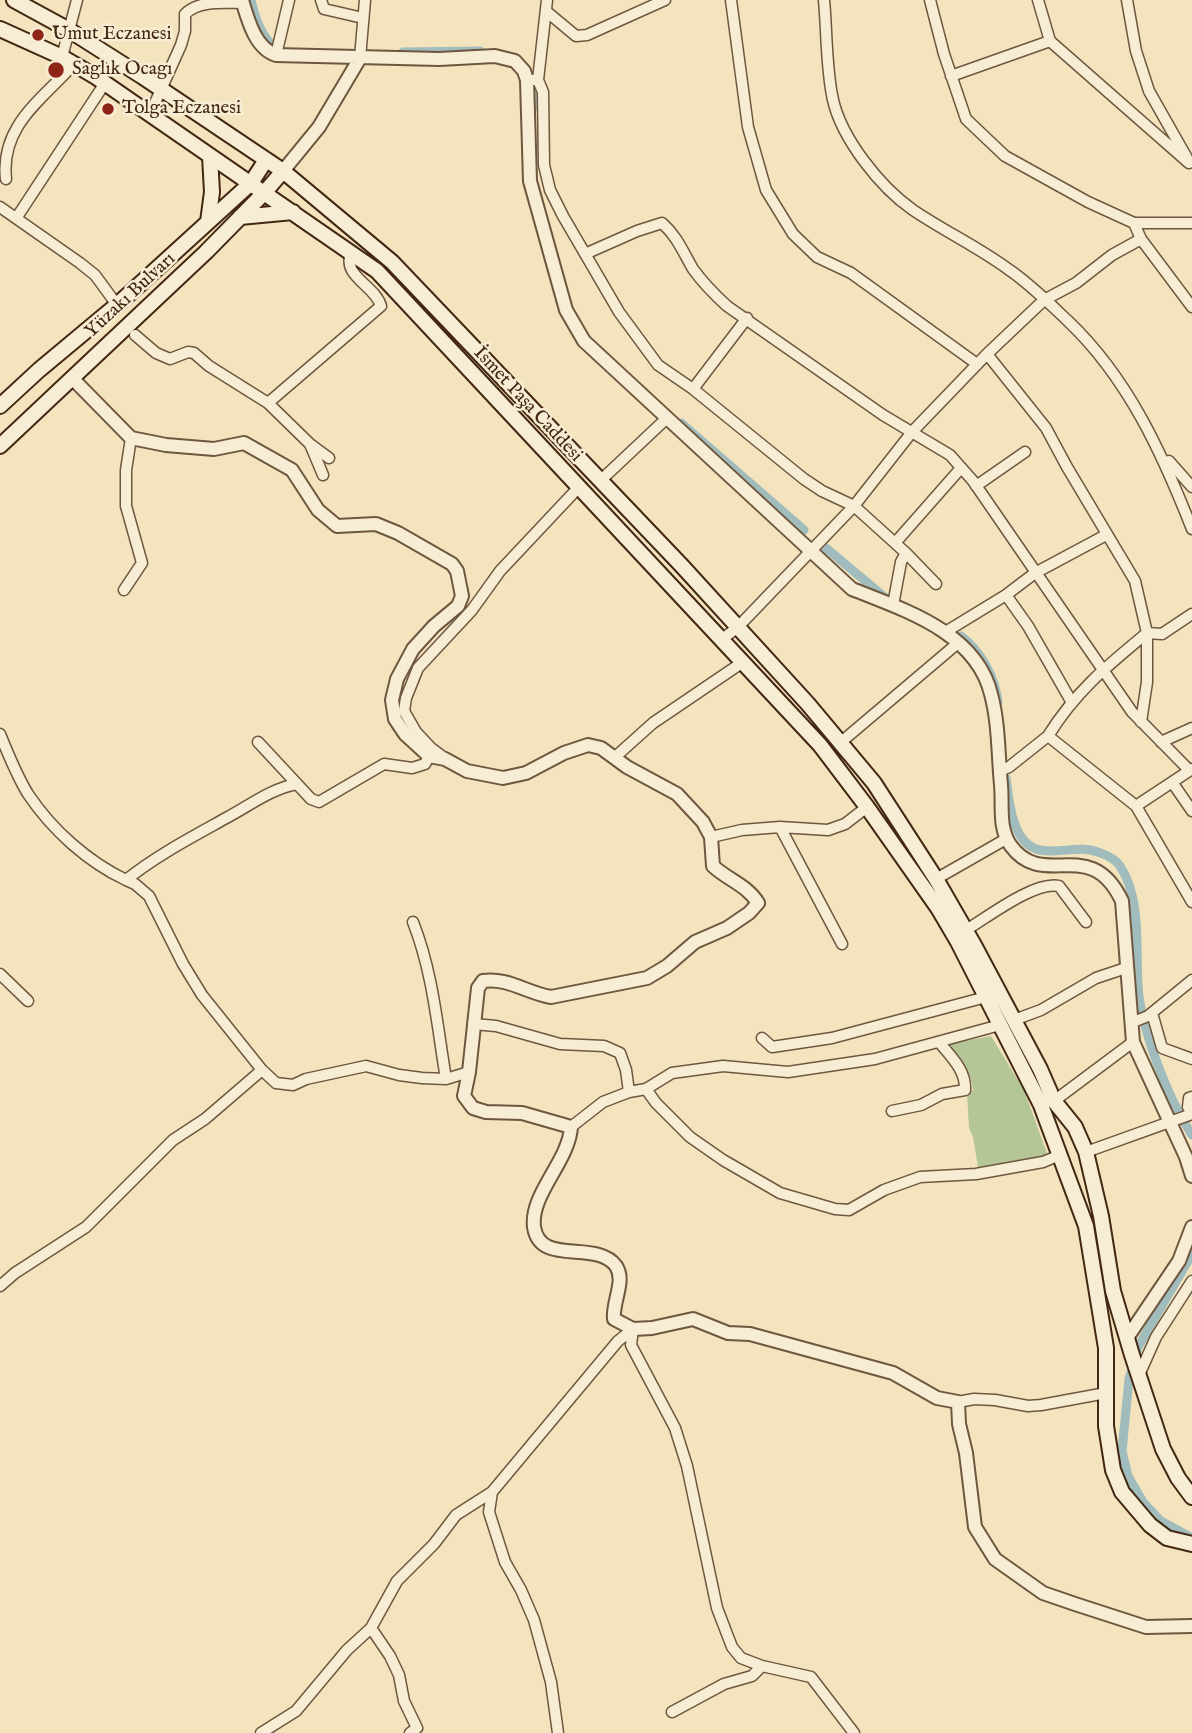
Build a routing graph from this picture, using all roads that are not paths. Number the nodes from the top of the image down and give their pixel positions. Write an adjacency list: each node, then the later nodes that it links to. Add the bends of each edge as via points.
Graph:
1 (14, 0): 17 (main road)
2 (77, 0): 17 (street)
3 (289, 0): 19 (street)
4 (321, 0): 15 (street, via 324,9)
5 (365, 0): 15 (street)
6 (547, 0): 14 (street)
7 (665, 0): 14 (street, via 587,35 576,36)
8 (731, 0): 50 (street, via 748,127 766,190 793,234 817,257 851,273)
9 (824, 0): 44 (street, via 833,100 843,128 866,165 911,208 1010,270)
10 (930, 0): 22 (street)
11 (1038, 0): 18 (street)
12 (1127, 0): 29 (street, via 1149,91)
13 (243, 1): 19 (street, via 254,34 268,53); 25 (street, via 191,7 185,14 181,45)
14 (545, 11): 23 (street)
15 (363, 19): 20 (street)
16 (0, 29): 21 (main road, İsmet Paşa Caddesi)
17 (69, 30): 21 (street); 25 (main road)
18 (1049, 41): 22 (street); 29 (street)
19 (276, 55): 20 (street)
20 (360, 58): 23 (street, via 495,56 516,61); 30 (street, via 319,127)
21 (68, 60): 24 (main road, İsmet Paşa Caddesi); 31 (street, via 18,122 2,160)
22 (951, 76): 39 (street, via 965,119 1005,156)
23 (533, 80): 43 (street, via 543,92 544,165 550,190); 55 (street, via 530,181 566,310 584,341)
24 (105, 83): 26 (main road, İsmet Paşa Caddesi); 36 (street)
25 (161, 90): 26 (street); 28 (main road)
26 (150, 114): 27 (main road, İsmet Paşa Caddesi)
27 (210, 156): 32 (main road, İsmet Paşa Caddesi); 38 (main road)
28 (267, 160): 30 (main road); 32 (main road, Yüzakı Bulvarı)
29 (1191, 166)
30 (283, 171): 33 (main road, Yüzakı Bulvarı); 65 (main road, via 407,277)
31 (6, 179)
32 (251, 183): 33 (main road, İsmet Paşa Caddesi); 38 (main road, Yüzakı Bulvarı)
33 (265, 192): 35 (main road, İsmet Paşa Caddesi); 37 (main road, Yüzakı Bulvarı)
34 (0, 207): 36 (street)
35 (293, 212): 37 (main road); 42 (main road, İsmet Paşa Caddesi)
36 (17, 217): 45 (street, via 95,275)
37 (240, 217): 51 (main road, Yüzakı Bulvarı)
38 (208, 222): 45 (main road, Yüzakı Bulvarı)
39 (1135, 223): 40 (street); 41 (street)
40 (1192, 223)
41 (1141, 239): 44 (street); 46 (street)
42 (351, 253): 53 (street, via 351,270 381,306); 67 (main road, İsmet Paşa Caddesi, via 377,271)
43 (585, 254): 47 (street, via 662,223 674,233 707,287); 52 (street, via 658,365)
44 (1044, 300): 49 (street); 60 (street, via 1114,373)
45 (117, 305): 54 (main road, Yüzakı Bulvarı)
46 (1192, 307)
47 (747, 318): 52 (street); 56 (street)
48 (135, 335): 53 (street, via 170,359 194,353)
49 (987, 354): 50 (street); 71 (street, via 1046,428)
50 (977, 364): 56 (street)
51 (72, 378): 57 (street); 59 (main road, Yüzakı Bulvarı)
52 (693, 389): 69 (street, via 804,479)
53 (268, 403): 58 (street)
54 (0, 406)
55 (667, 418): 65 (street); 73 (street)
56 (912, 432): 63 (street, via 950,455); 69 (street)
57 (131, 438): 77 (street, via 125,506 142,563); 96 (street, via 214,449 244,443 292,470 318,510 337,526 376,524 453,564 462,596 458,606 413,649 392,700 395,719)
58 (310, 444): 62 (street); 64 (street)
59 (0, 446)
60 (1158, 447): 68 (street); 70 (street)
61 (1025, 452): 66 (street)
62 (329, 458)
63 (961, 468): 66 (street); 72 (street)
64 (323, 475)
65 (600, 481): 81 (main road)
66 (976, 486): 75 (street)
67 (579, 487): 84 (main road, İsmet Paşa Caddesi); 98 (street, via 418,668 404,711 422,739)
68 (1192, 487)
69 (854, 506): 72 (street); 73 (street)
70 (1192, 529)
71 (1106, 535): 75 (street); 83 (street, via 1135,581)
72 (895, 543): 74 (street)
73 (809, 551): 79 (street, via 852,589); 81 (street)
74 (906, 553): 76 (street); 79 (street)
75 (1035, 573): 78 (street); 87 (street)
76 (936, 584)
77 (124, 590)
78 (1006, 595): 82 (street); 88 (street)
79 (893, 605): 82 (street)
80 (1192, 614): 83 (street, via 1162,634)
81 (737, 628): 84 (street); 95 (main road)
82 (947, 631): 85 (street)
83 (1147, 633): 87 (street); 89 (street)
84 (722, 639): 86 (main road, İsmet Paşa Caddesi)
85 (958, 643): 95 (street); 99 (street, via 988,682)
86 (743, 662): 97 (street, via 653,723); 104 (main road, İsmet Paşa Caddesi, via 820,745)
87 (1102, 670): 88 (street); 89 (street)
88 (1071, 701): 92 (street)
89 (1141, 722): 94 (street)
90 (1192, 728): 94 (street)
91 (0, 734): 110 (street, via 28,793 55,828 102,869)
92 (1048, 736): 99 (street); 103 (street)
93 (258, 742): 102 (street)
94 (1161, 742): 100 (street)
95 (840, 743): 109 (main road, via 874,783)
96 (429, 756): 98 (street); 102 (street, via 425,764 412,768 384,764 319,802)
97 (614, 758): 98 (street, via 589,745 526,773 503,778 467,771); 107 (street, via 677,794)
98 (445, 759)
99 (1004, 769): 108 (street, via 1001,818)
100 (1191, 770): 101 (street)
101 (1172, 782): 103 (street); 105 (street)
102 (298, 784): 110 (street, via 239,811)
103 (1136, 806): 111 (street)
104 (867, 807): 106 (street, via 828,830); 119 (main road, İsmet Paşa Caddesi, via 938,908)
105 (1192, 811)
106 (780, 827): 107 (street); 115 (street)
107 (711, 837): 123 (street, via 713,866 750,891 758,903 749,913 695,942 647,978 551,997 496,979 482,981)
108 (1006, 839): 109 (street); 116 (street, via 1014,851 1036,865 1088,866 1114,886 1122,901)
109 (936, 879): 114 (main road)
110 (126, 880): 128 (street, via 149,896 202,995)
111 (1192, 902)
112 (413, 922): 130 (street, via 435,994)
113 (1086, 922): 114 (street, via 1059,886 1051,884 1036,888)
114 (966, 930): 122 (main road)
115 (842, 944)
116 (1126, 968): 121 (street); 122 (street, via 1096,978 1041,1010)
117 (0, 974): 120 (street)
118 (1192, 980): 121 (street)
119 (986, 997): 122 (main road, İsmet Paşa Caddesi); 124 (street, via 832,1038 772,1047)
120 (28, 1001)
121 (1142, 1018): 126 (street); 127 (street, via 1162,1048)
122 (1007, 1023): 125 (street); 134 (main road); 139 (main road)
123 (474, 1024): 129 (street); 132 (street, via 560,1044 604,1046 620,1053)
124 (762, 1038)
125 (939, 1042): 131 (street, via 875,1059 788,1072 723,1066 672,1073); 135 (street, via 959,1067 965,1090)
126 (1133, 1042): 134 (street); 136 (street)
127 (1192, 1059)
128 (262, 1070): 130 (street, via 276,1083 293,1085 366,1066 399,1075); 145 (street, via 173,1140 86,1227)
129 (469, 1072): 130 (street); 137 (street, via 464,1096 473,1108 522,1113)
130 (446, 1079)
131 (646, 1089): 132 (street); 139 (street, via 690,1137 723,1160 780,1193 835,1209 849,1210 920,1177 976,1174)
132 (629, 1092): 137 (street, via 603,1102)
133 (1192, 1097): 136 (street, via 1188,1103 1192,1114)
134 (1054, 1101): 138 (main road, via 1075,1127)
135 (892, 1111)
136 (1179, 1118): 138 (street); 141 (street)
137 (571, 1127): 147 (street, via 566,1151 542,1195 534,1228 542,1244 554,1250 586,1252 616,1266 620,1279 614,1318)
138 (1086, 1152): 140 (main road)
139 (1060, 1155): 142 (main road)
140 (1091, 1175): 142 (main road); 148 (main road, via 1113,1291)
141 (1192, 1176)
142 (1071, 1185): 150 (main road, via 1086,1226 1099,1297)
143 (1192, 1227): 148 (street, via 1179,1261)
144 (1192, 1281): 146 (street)
145 (0, 1286)
146 (1188, 1296): 149 (street, via 1156,1337)
147 (633, 1329): 151 (street, via 693,1319 728,1333 750,1334 893,1373 937,1398); 152 (street); 157 (street, via 631,1345 675,1427 687,1466 717,1608 732,1647 741,1658)
148 (1128, 1338): 149 (main road)
149 (1138, 1373): 153 (main road, via 1163,1449)
150 (1106, 1393): 151 (street, via 1028,1406 996,1400); 154 (main road, via 1112,1470 1122,1492 1167,1538)
151 (958, 1402): 155 (street, via 975,1527 995,1559 1043,1593 1146,1627)
152 (492, 1492): 156 (street, via 456,1515 397,1581); 161 (street, via 489,1513 505,1562 537,1630)
153 (1192, 1497)
154 (1192, 1544)
155 (1192, 1626)
156 (371, 1628): 159 (street, via 296,1711); 160 (street, via 399,1675 404,1701 417,1728)
157 (761, 1666): 158 (street, via 752,1676 724,1684); 162 (street, via 811,1678)
158 (672, 1712)
159 (261, 1733)
160 (411, 1733)
161 (558, 1733)
162 (854, 1733)

